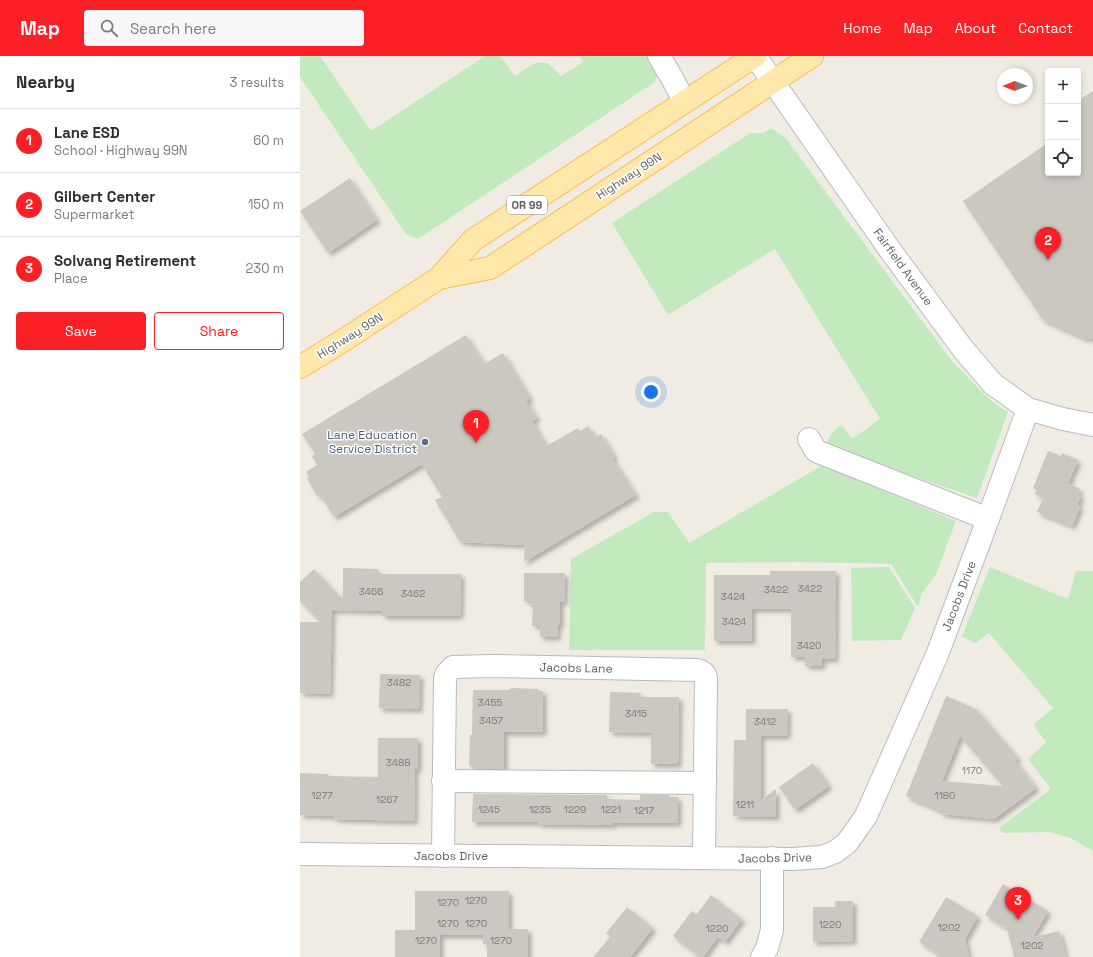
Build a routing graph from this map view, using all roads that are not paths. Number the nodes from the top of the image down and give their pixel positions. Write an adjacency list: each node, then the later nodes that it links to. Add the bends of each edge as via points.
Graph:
1 (659, 56): 5 (street)
2 (755, 56): 4 (street, Fairfield Avenue); 5 (main road, Highway 99N / OR 99)
3 (812, 56): 4 (main road, Highway 99N / OR 99)
4 (773, 82): 6 (main road, Highway 99N / OR 99, via 490,268); 8 (street, Fairfield Avenue, via 890,250 963,349 993,384)
5 (684, 101): 6 (main road, Highway 99N / OR 99, via 473,240)
6 (439, 278): 7 (main road, Highway 99N / OR 99)
7 (300, 367)
8 (1028, 409): 9 (street, Fairfield Avenue); 11 (street, Jacobs Drive)
9 (1093, 425)
10 (809, 439): 11 (street, via 816,451)
11 (988, 519): 17 (street, Jacobs Drive, via 937,655 866,816 847,843 835,852 822,857)
12 (443, 781): 13 (street); 13 (street, Jacobs Lane, via 447,673 453,667 490,666 701,670 706,678); 15 (street, Jacobs Lane)
13 (705, 783): 16 (street, Jacobs Lane)
14 (300, 854): 15 (street, Jacobs Drive)
15 (443, 856): 16 (street, Jacobs Drive)
16 (704, 858): 17 (street, Jacobs Drive)
17 (772, 858): 18 (street, via 772,930)
18 (762, 957)

